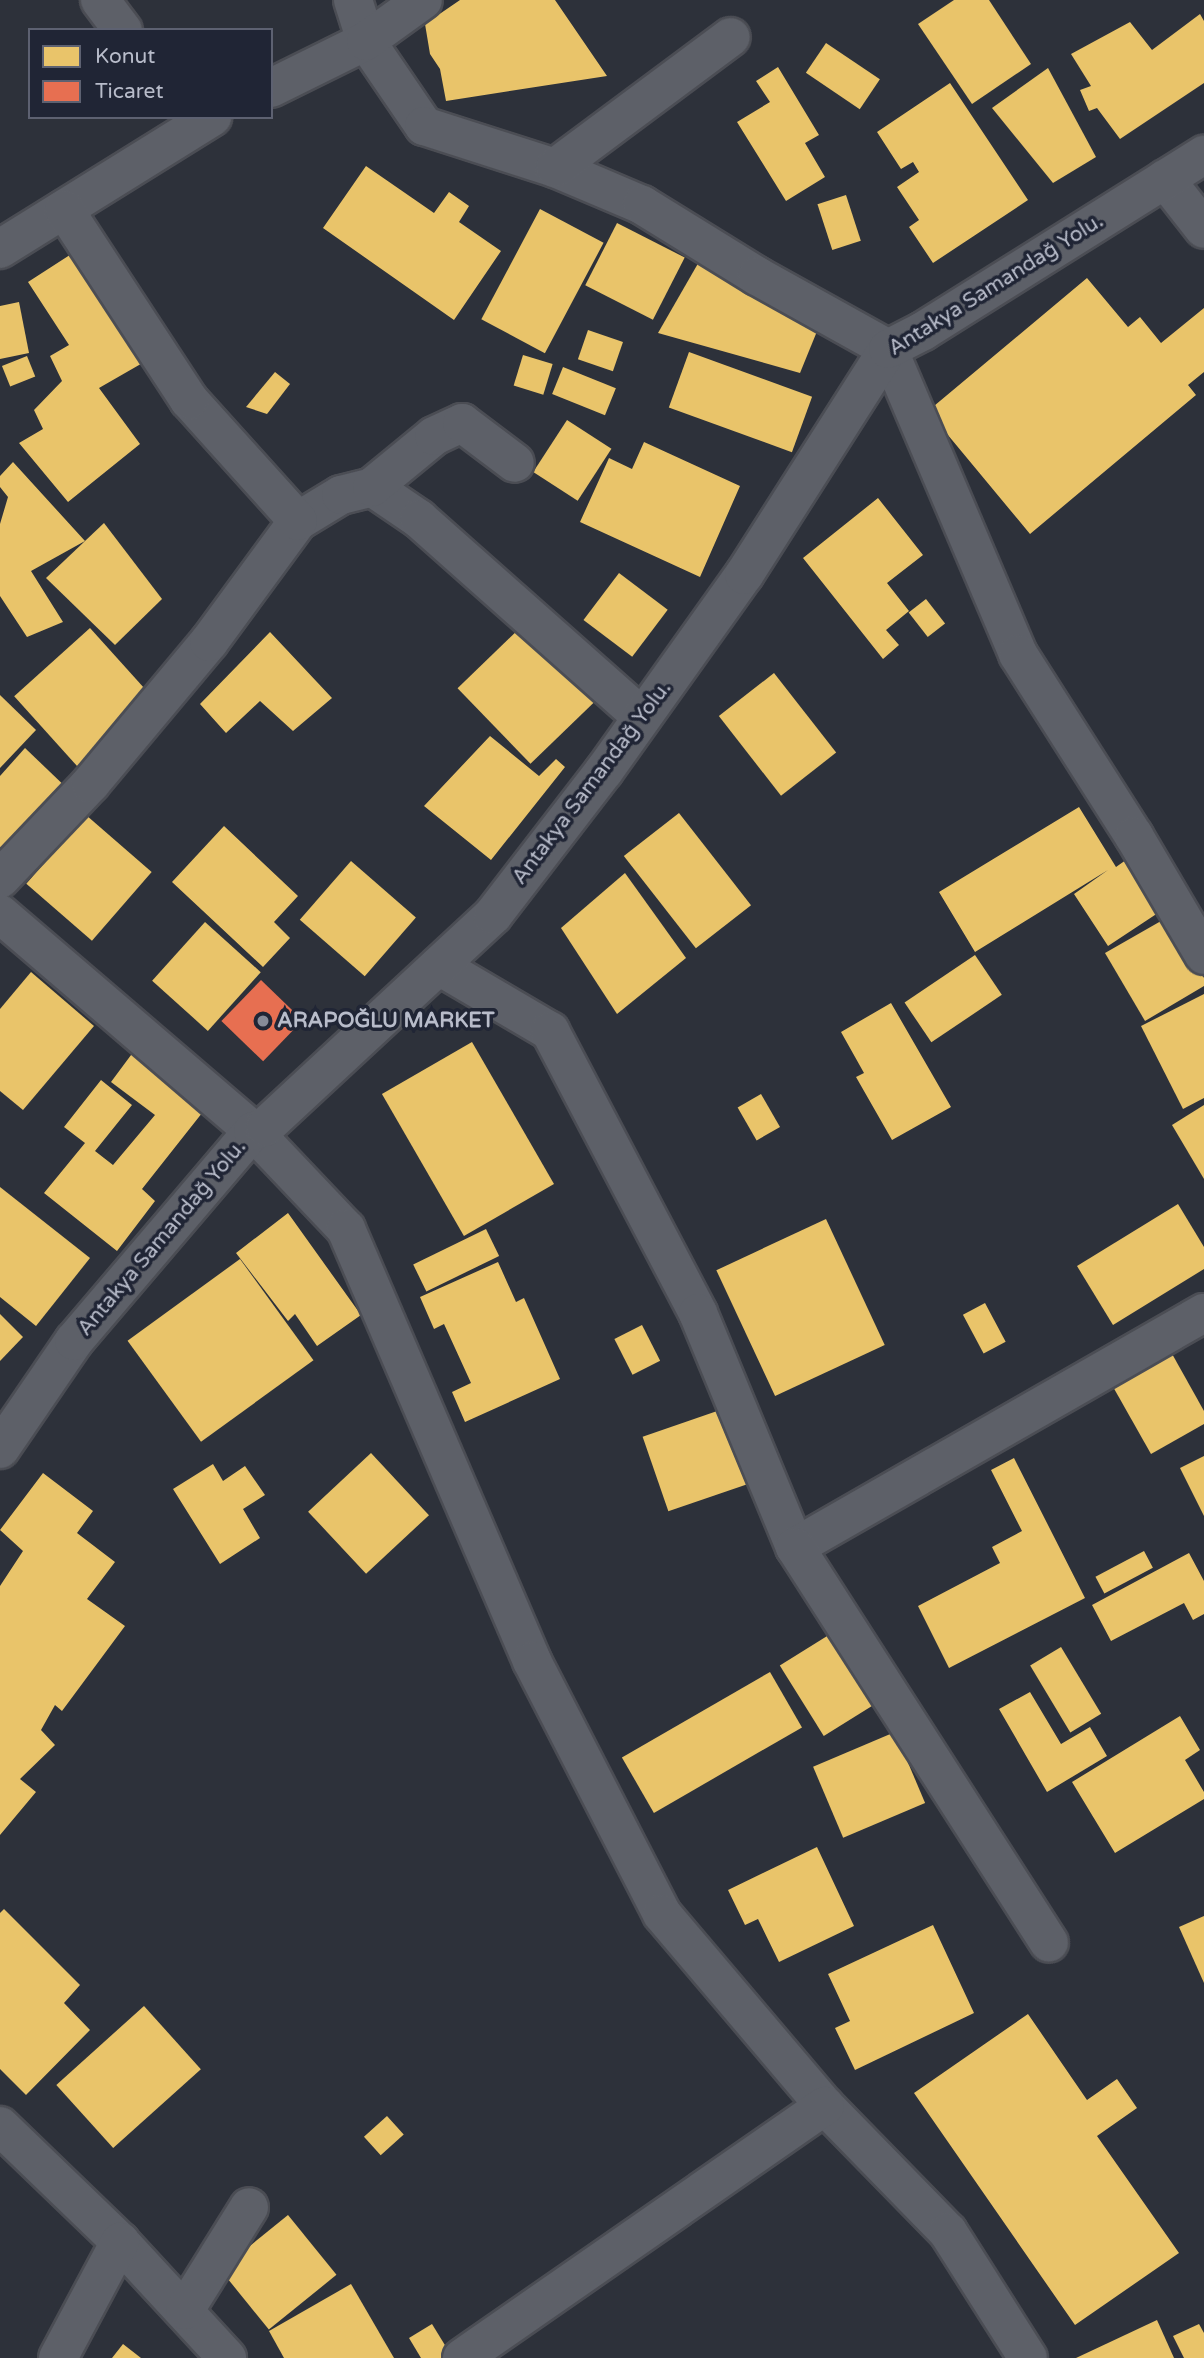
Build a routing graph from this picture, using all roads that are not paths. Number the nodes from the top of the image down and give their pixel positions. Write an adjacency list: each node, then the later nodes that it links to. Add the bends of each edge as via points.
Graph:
1 (100, 0): 4 (street)
2 (354, 0): 6 (street)
3 (423, 0): 6 (street)
4 (121, 28)
5 (731, 37): 10 (street)
6 (366, 41): 7 (street); 10 (street, via 424,126)
7 (273, 87)
8 (199, 120): 12 (street)
9 (1204, 155): 11 (street, Antakya Samandağ Yolu.)
10 (555, 168): 15 (street, via 642,205)
11 (1165, 178): 13 (street); 15 (street, Antakya Samandağ Yolu.)
12 (64, 209): 14 (street); 18 (street, via 189,400)
13 (1204, 229)
14 (0, 249)
15 (888, 349): 19 (street, Antakya Samandağ Yolu., via 744,575); 22 (street, via 1018,654)
16 (514, 463): 17 (street, via 462,423 434,436)
17 (372, 487): 18 (street, via 341,495); 19 (street, via 419,519)
18 (298, 522): 20 (street, via 201,653 91,783)
19 (642, 717): 23 (street, Antakya Samandağ Yolu., via 494,915)
20 (0, 879)
21 (0, 914): 24 (street)
22 (1204, 956)
23 (439, 966): 24 (street, Antakya Samandağ Yolu., via 265,1127); 27 (street, via 550,1031 698,1313)
24 (253, 1131): 26 (street, Antakya Samandağ Yolu., via 74,1341); 29 (street, via 346,1229 532,1661 662,1914)
25 (1204, 1313): 27 (street)
26 (0, 1449)
27 (796, 1547): 28 (street)
28 (1049, 1943)
29 (825, 2106): 36 (street); 37 (street, via 948,2232)
30 (0, 2126): 32 (street)
31 (249, 2207): 33 (street)
32 (120, 2242): 33 (street); 34 (street)
33 (185, 2310): 35 (street)
34 (58, 2358)
35 (227, 2358)
36 (462, 2358)
37 (1028, 2358)

